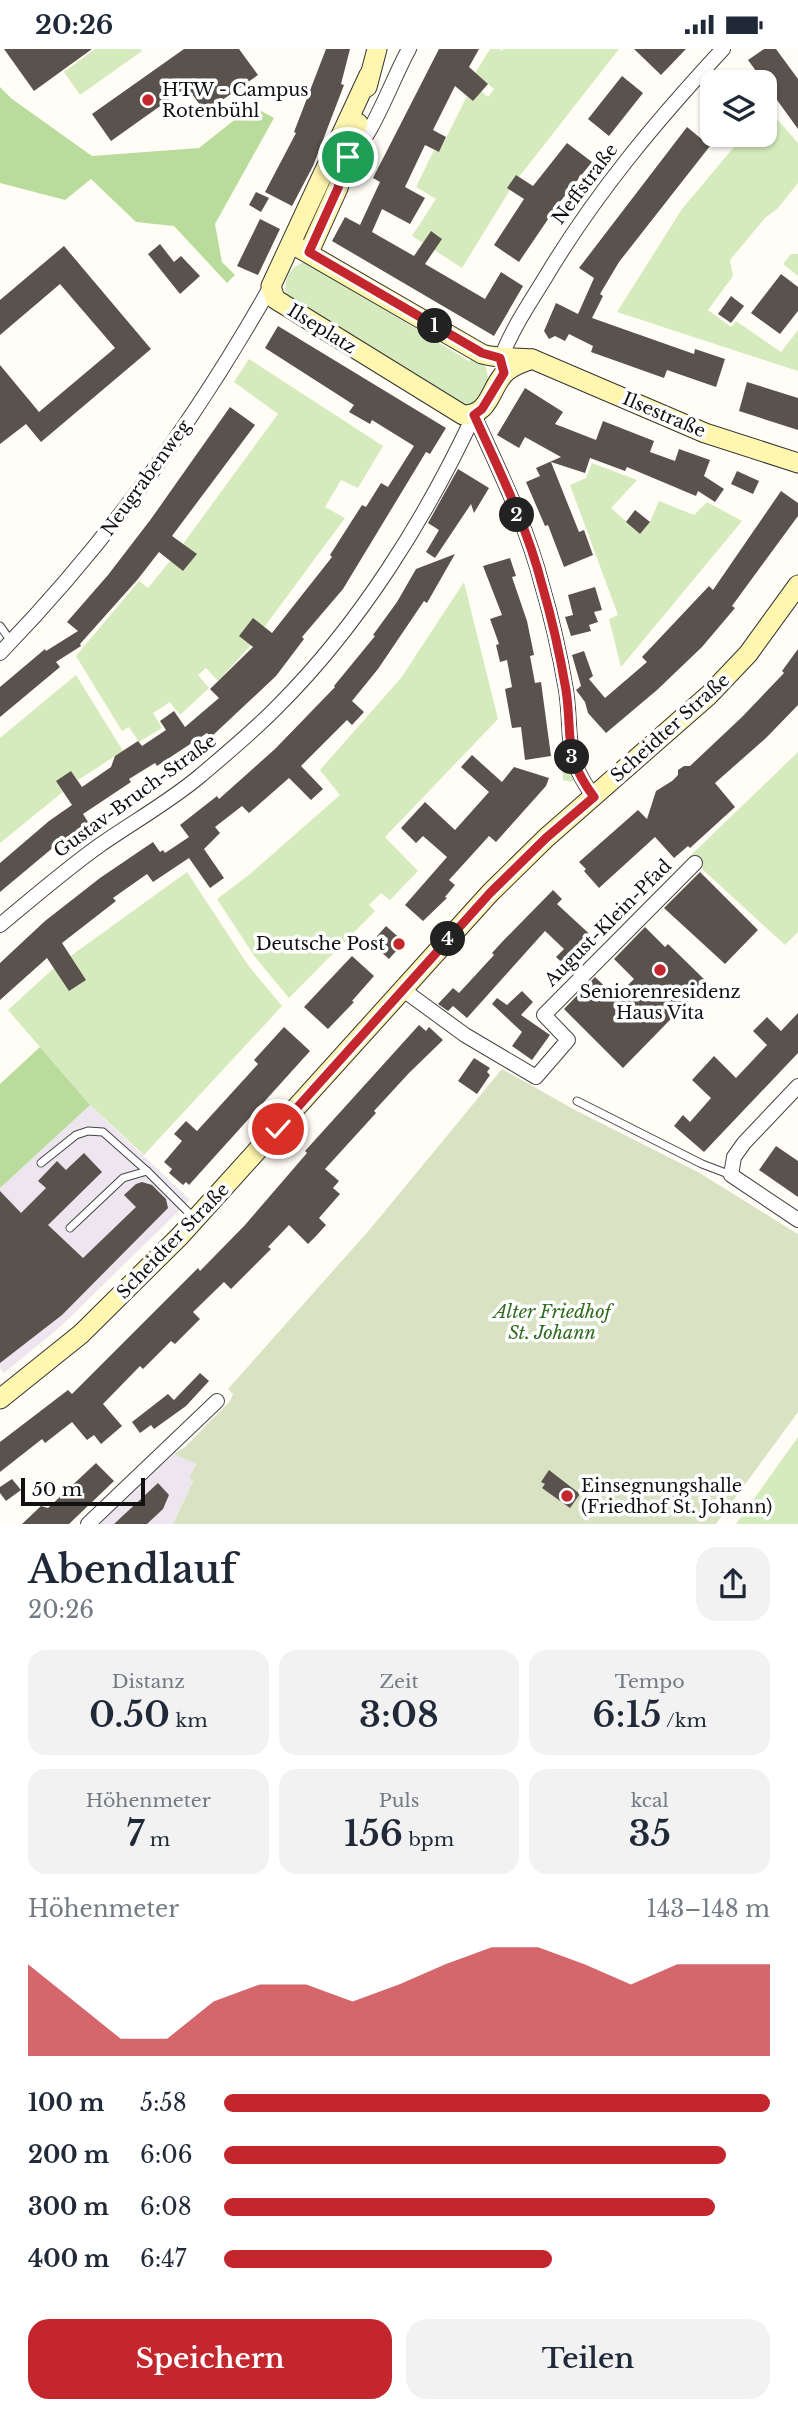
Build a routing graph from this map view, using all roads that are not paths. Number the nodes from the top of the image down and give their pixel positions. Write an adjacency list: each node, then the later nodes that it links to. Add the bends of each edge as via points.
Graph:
1 (377, 49): 5 (main road)
2 (409, 49): 4 (street)
3 (723, 49): 9 (street, Neffstraße, via 677,99 573,230 511,333)
4 (397, 70): 5 (street); 6 (street, via 362,144)
5 (369, 75): 6 (main road); 7 (main road)
6 (348, 157): 7 (main road, via 338,188)
7 (301, 248): 8 (main road); 9 (main road)
8 (271, 286): 10 (main road, Ilseplatz, via 275,299 286,307 450,408); 14 (street, Neugrabenweg, via 166,454 97,545)
9 (502, 366): 10 (main road, via 482,409); 11 (main road, Ilsestraße, via 515,356 532,359 705,433)
10 (474, 415): 16 (street, via 542,585 566,693 570,748 579,775); 18 (street, Gustav-Bruch-Straße, via 375,588 279,705 198,778 87,855)
11 (798, 463)
12 (798, 585): 16 (main road, Scheidter Straße, via 727,677)
13 (0, 626): 14 (lane)
14 (12, 641): 15 (street, Neugrabenweg)
15 (0, 653)
16 (594, 797): 19 (main road, Scheidter Straße, via 509,873)
17 (695, 863): 19 (street, August-Klein-Pfad, via 544,1015 568,1040 536,1077 465,1035)
18 (0, 925)
19 (402, 989): 25 (main road, Scheidter Straße)
20 (798, 1086): 24 (street, via 744,1143 734,1157)
21 (577, 1101): 24 (lane)
22 (41, 1163): 23 (lane, via 70,1139 88,1131 103,1132)
23 (147, 1171): 25 (lane); 27 (lane, via 123,1178)
24 (731, 1175): 26 (street)
25 (196, 1220): 28 (main road, Scheidter Straße, via 81,1334)
26 (798, 1220)
27 (70, 1228)
28 (0, 1399)
29 (216, 1401): 30 (street)
30 (88, 1524)

